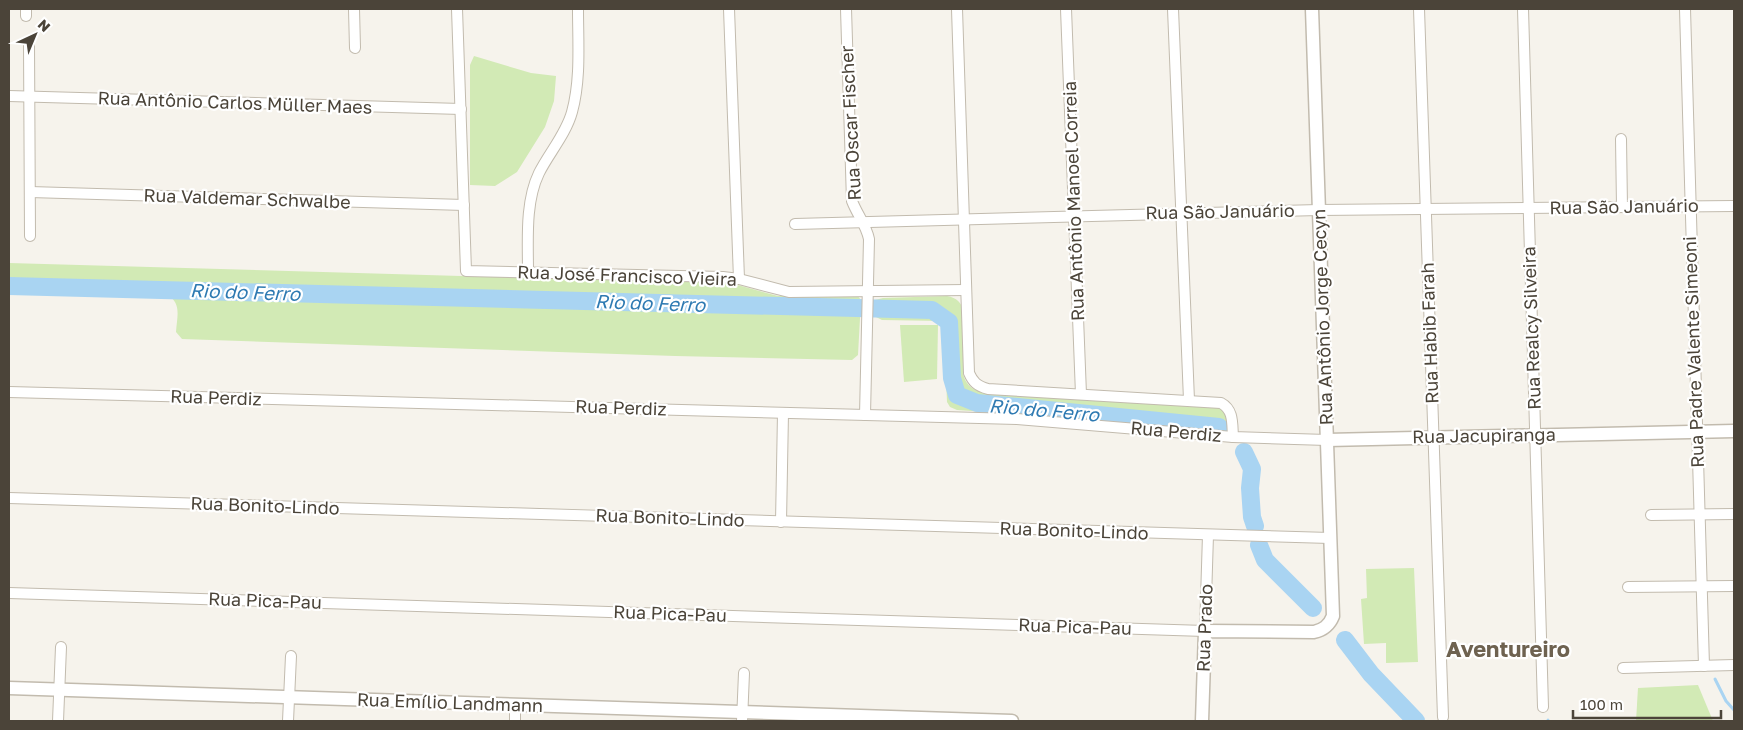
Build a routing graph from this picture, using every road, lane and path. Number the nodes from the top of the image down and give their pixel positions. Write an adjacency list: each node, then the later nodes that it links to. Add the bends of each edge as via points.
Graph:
1 (354, 9): 14 (street)
2 (457, 9): 17 (street)
3 (578, 9): 33 (street, via 576,96 572,114 534,188 528,233)
4 (729, 9): 34 (street)
5 (846, 9): 30 (street, Rua Oscar Fischer, via 852,201)
6 (957, 9): 29 (street)
7 (1066, 9): 28 (street, Rua Antônio Manoel Correia)
8 (1173, 9): 27 (street)
9 (1312, 9): 26 (street, Rua Antônio Jorge Cecyn)
10 (1419, 9): 25 (street, Rua Habib Farah)
11 (1523, 9): 24 (street, Rua Realcy Silveira)
12 (1685, 9): 21 (street, Rua Padre Valente Simeoni)
13 (29, 44): 16 (street)
14 (355, 48)
15 (9, 96): 16 (street, Rua Antônio Carlos Müller Maes)
16 (29, 97): 17 (street, Rua Antônio Carlos Müller Maes); 19 (street)
17 (461, 109): 20 (street)
18 (1621, 139): 23 (street)
19 (30, 192): 20 (street, Rua Valdemar Schwalbe); 32 (street)
20 (464, 205): 33 (street, Rua José Francisco Vieira, via 466,271)
21 (1690, 206): 22 (street, Rua São Januário); 23 (street, Rua São Januário); 42 (street, Rua Padre Valente Simeoni)
22 (1734, 206)
23 (1622, 207): 24 (street, Rua São Januário)
24 (1528, 208): 25 (street, Rua São Januário); 44 (street, Rua Realcy Silveira)
25 (1426, 209): 26 (street, Rua São Januário); 46 (street, Rua Habib Farah)
26 (1319, 210): 27 (street, Rua São Januário); 47 (street, Rua Antônio Jorge Cecyn)
27 (1181, 213): 28 (street, Rua São Januário); 39 (street)
28 (1074, 216): 29 (street, Rua São Januário); 38 (street, Rua Antônio Manoel Correia)
29 (964, 219): 30 (street, Rua São Januário); 35 (street)
30 (863, 222): 31 (street, Rua São Januário); 36 (street, Rua Oscar Fischer, via 869,239)
31 (795, 224)
32 (30, 236)
33 (528, 272): 34 (street, Rua José Francisco Vieira)
34 (739, 279): 36 (street, Rua José Francisco Vieira, via 789,292)
35 (966, 290): 36 (street, Rua José Francisco Vieira); 38 (street, via 969,372 976,384 988,389)
36 (867, 296): 41 (street, Rua Oscar Fischer)
37 (9, 392): 40 (street, Rua Perdiz)
38 (1081, 394): 39 (street)
39 (1188, 400): 45 (street, via 1226,405 1232,415)
40 (783, 413): 41 (street, Rua Perdiz); 52 (street)
41 (865, 415): 45 (street, Rua Perdiz, via 1018,419)
42 (1697, 431): 43 (street, Rua Jacupiranga); 44 (street, Rua Jacupiranga); 49 (street, Rua Padre Valente Simeoni)
43 (1734, 431)
44 (1535, 434): 46 (street, Rua Jacupiranga); 71 (street, Rua Realcy Silveira)
45 (1233, 437): 47 (street, Rua Jacupiranga)
46 (1434, 437): 47 (street, Rua Jacupiranga); 73 (street, Rua Habib Farah)
47 (1327, 440): 54 (street, Rua Antônio Jorge Cecyn)
48 (9, 498): 52 (street, Rua Bonito-Lindo)
49 (1699, 514): 50 (street); 51 (street); 55 (street, Rua Padre Valente Simeoni)
50 (1734, 514)
51 (1651, 515)
52 (781, 522): 53 (street, Rua Bonito-Lindo)
53 (1208, 535): 54 (street, Rua Bonito-Lindo); 60 (street, Rua Prado)
54 (1330, 538): 59 (street, Rua Antônio Jorge Cecyn, via 1333,611)
55 (1701, 586): 56 (street); 57 (street); 64 (street, Rua Padre Valente Simeoni)
56 (1734, 586)
57 (1628, 587)
58 (9, 593): 60 (street, Rua Pica-Pau)
59 (1329, 624): 60 (street, Rua Pica-Pau, via 1314,632)
60 (1205, 631): 79 (street, Rua Prado)
61 (60, 647): 68 (street)
62 (291, 656): 69 (street)
63 (1734, 665): 64 (street)
64 (1704, 666): 65 (street)
65 (1623, 668)
66 (744, 673): 72 (street)
67 (9, 688): 68 (street, Rua Emílio Landmann)
68 (59, 689): 69 (street, Rua Emílio Landmann); 74 (street)
69 (289, 697): 70 (street, Rua Emílio Landmann); 75 (street)
70 (515, 705): 72 (street, Rua Emílio Landmann); 76 (street)
71 (1543, 707)
72 (742, 717): 77 (street, Rua Emílio Landmann)
73 (1443, 717)
74 (58, 721)
75 (288, 721)
76 (515, 721)
77 (969, 721): 78 (street, Rua Emílio Landmann)
78 (1012, 721)
79 (1202, 721)

